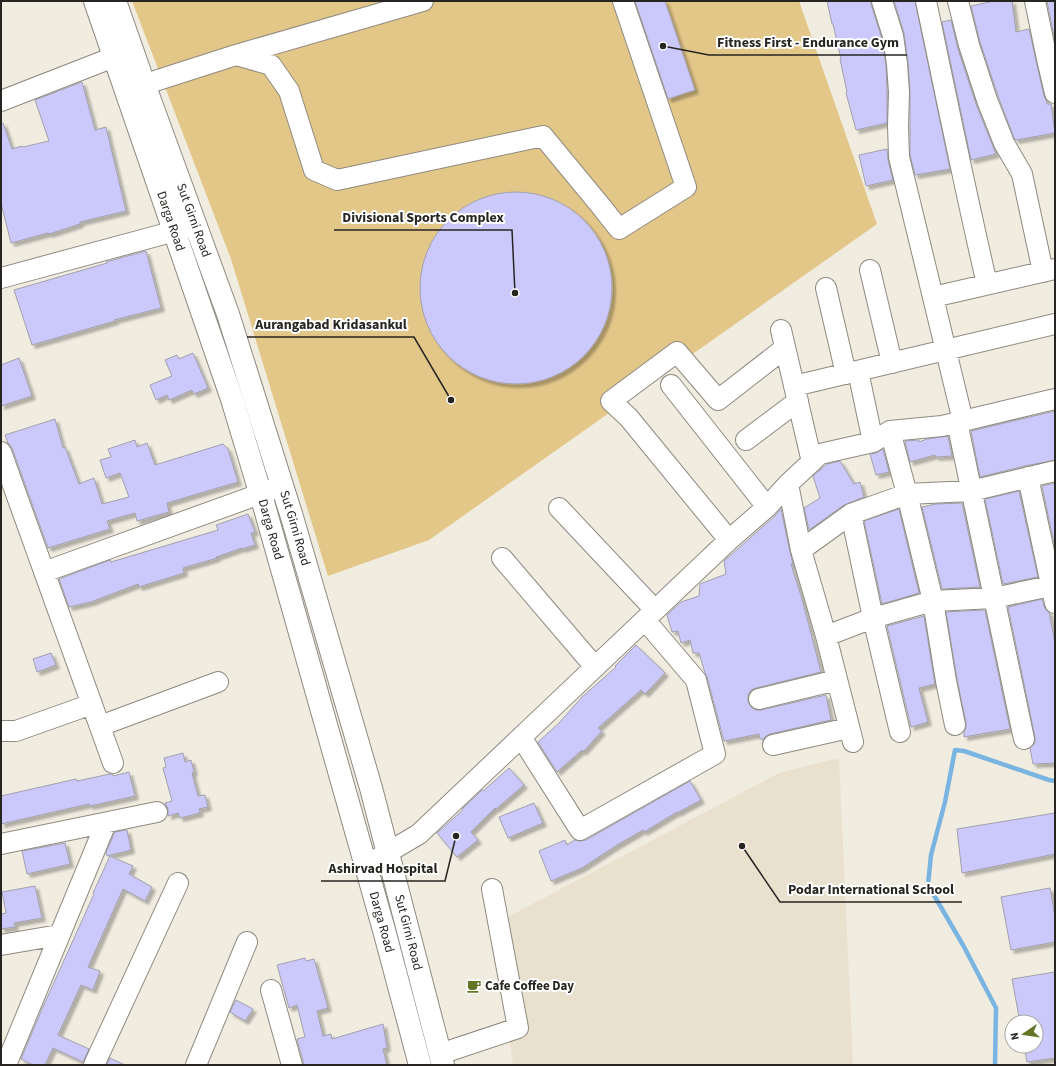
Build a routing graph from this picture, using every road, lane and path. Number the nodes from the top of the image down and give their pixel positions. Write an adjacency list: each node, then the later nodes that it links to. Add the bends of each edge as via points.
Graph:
1 (95, 1): 9 (main road, Darga Road)
2 (116, 1): 9 (main road)
3 (423, 1): 10 (street)
4 (623, 1): 10 (street, via 686,187 619,229 543,136 338,180 314,170 289,91 271,66)
5 (882, 1): 21 (street, via 893,36 897,64 899,157)
6 (926, 1): 19 (street)
7 (958, 1): 17 (street, via 987,100 1004,143 1022,174)
8 (1035, 1): 12 (street)
9 (123, 52): 11 (main road, Darga Road); 13 (street)
10 (236, 55): 11 (street)
11 (135, 87): 14 (main road, Sut Girni Road); 15 (main road, Darga Road)
12 (1055, 93)
13 (1, 101)
14 (196, 225): 15 (street); 38 (main road, Sut Girni Road, via 228,314)
15 (174, 231): 18 (street); 40 (main road, Darga Road, via 232,399)
16 (870, 270): 24 (street)
17 (1049, 271): 19 (street)
18 (1, 278)
19 (987, 284): 21 (street)
20 (826, 288): 25 (street)
21 (933, 297): 23 (street)
22 (1055, 324): 23 (street)
23 (946, 350): 24 (street); 29 (street)
24 (892, 363): 25 (street)
25 (852, 372): 27 (street); 32 (street)
26 (671, 385): 42 (street)
27 (796, 393): 31 (street); 34 (street); 45 (street, via 783,339 718,400 677,352 611,401 629,418)
28 (1055, 399): 29 (street)
29 (960, 422): 30 (street); 39 (street)
30 (890, 431): 32 (street); 41 (street)
31 (746, 440)
32 (873, 442): 34 (street, via 820,454)
33 (1, 452): 48 (street)
34 (812, 462): 37 (street)
35 (1055, 471): 36 (street)
36 (1028, 477): 39 (street); 49 (street)
37 (788, 484): 42 (street); 46 (street)
38 (282, 486): 40 (street); 71 (main road, Sut Girni Road)
39 (971, 491): 41 (street); 50 (street)
40 (260, 494): 48 (street); 72 (main road, Darga Road)
41 (907, 494): 44 (street); 51 (street)
42 (768, 507): 45 (street)
43 (559, 508): 52 (street)
44 (851, 514): 46 (street); 53 (street)
45 (729, 540): 52 (street)
46 (801, 550): 54 (street)
47 (502, 558): 55 (street)
48 (44, 572): 59 (street)
49 (1054, 591): 50 (street)
50 (994, 598): 51 (street); 65 (street)
51 (932, 601): 53 (street); 60 (street)
52 (650, 615): 55 (street); 64 (street, via 696,680 715,754 580,830)
53 (873, 618): 54 (street); 63 (street)
54 (826, 636): 56 (street)
55 (595, 667): 64 (street)
56 (837, 680): 58 (street); 66 (street, via 851,735)
57 (218, 682): 61 (street)
58 (759, 699)
59 (92, 704): 61 (street); 62 (street, via 16,731)
60 (956, 725)
61 (100, 726): 67 (street)
62 (1, 731)
63 (900, 732)
64 (522, 737): 71 (street, via 419,834)
65 (1024, 739)
66 (773, 745)
67 (113, 763)
68 (157, 812): 69 (street)
69 (106, 822): 70 (street); 75 (street)
70 (1, 844)
71 (388, 852): 72 (street); 79 (main road, Sut Girni Road)
72 (366, 866): 84 (main road, Darga Road)
73 (178, 883): 81 (street)
74 (492, 889): 79 (street, via 518,1028)
75 (60, 935): 77 (street); 80 (street)
76 (247, 942): 82 (street)
77 (1, 945)
78 (271, 990): 83 (street)
79 (442, 1059)
80 (6, 1065)
81 (94, 1065)
82 (196, 1065)
83 (292, 1065)
84 (420, 1065)

